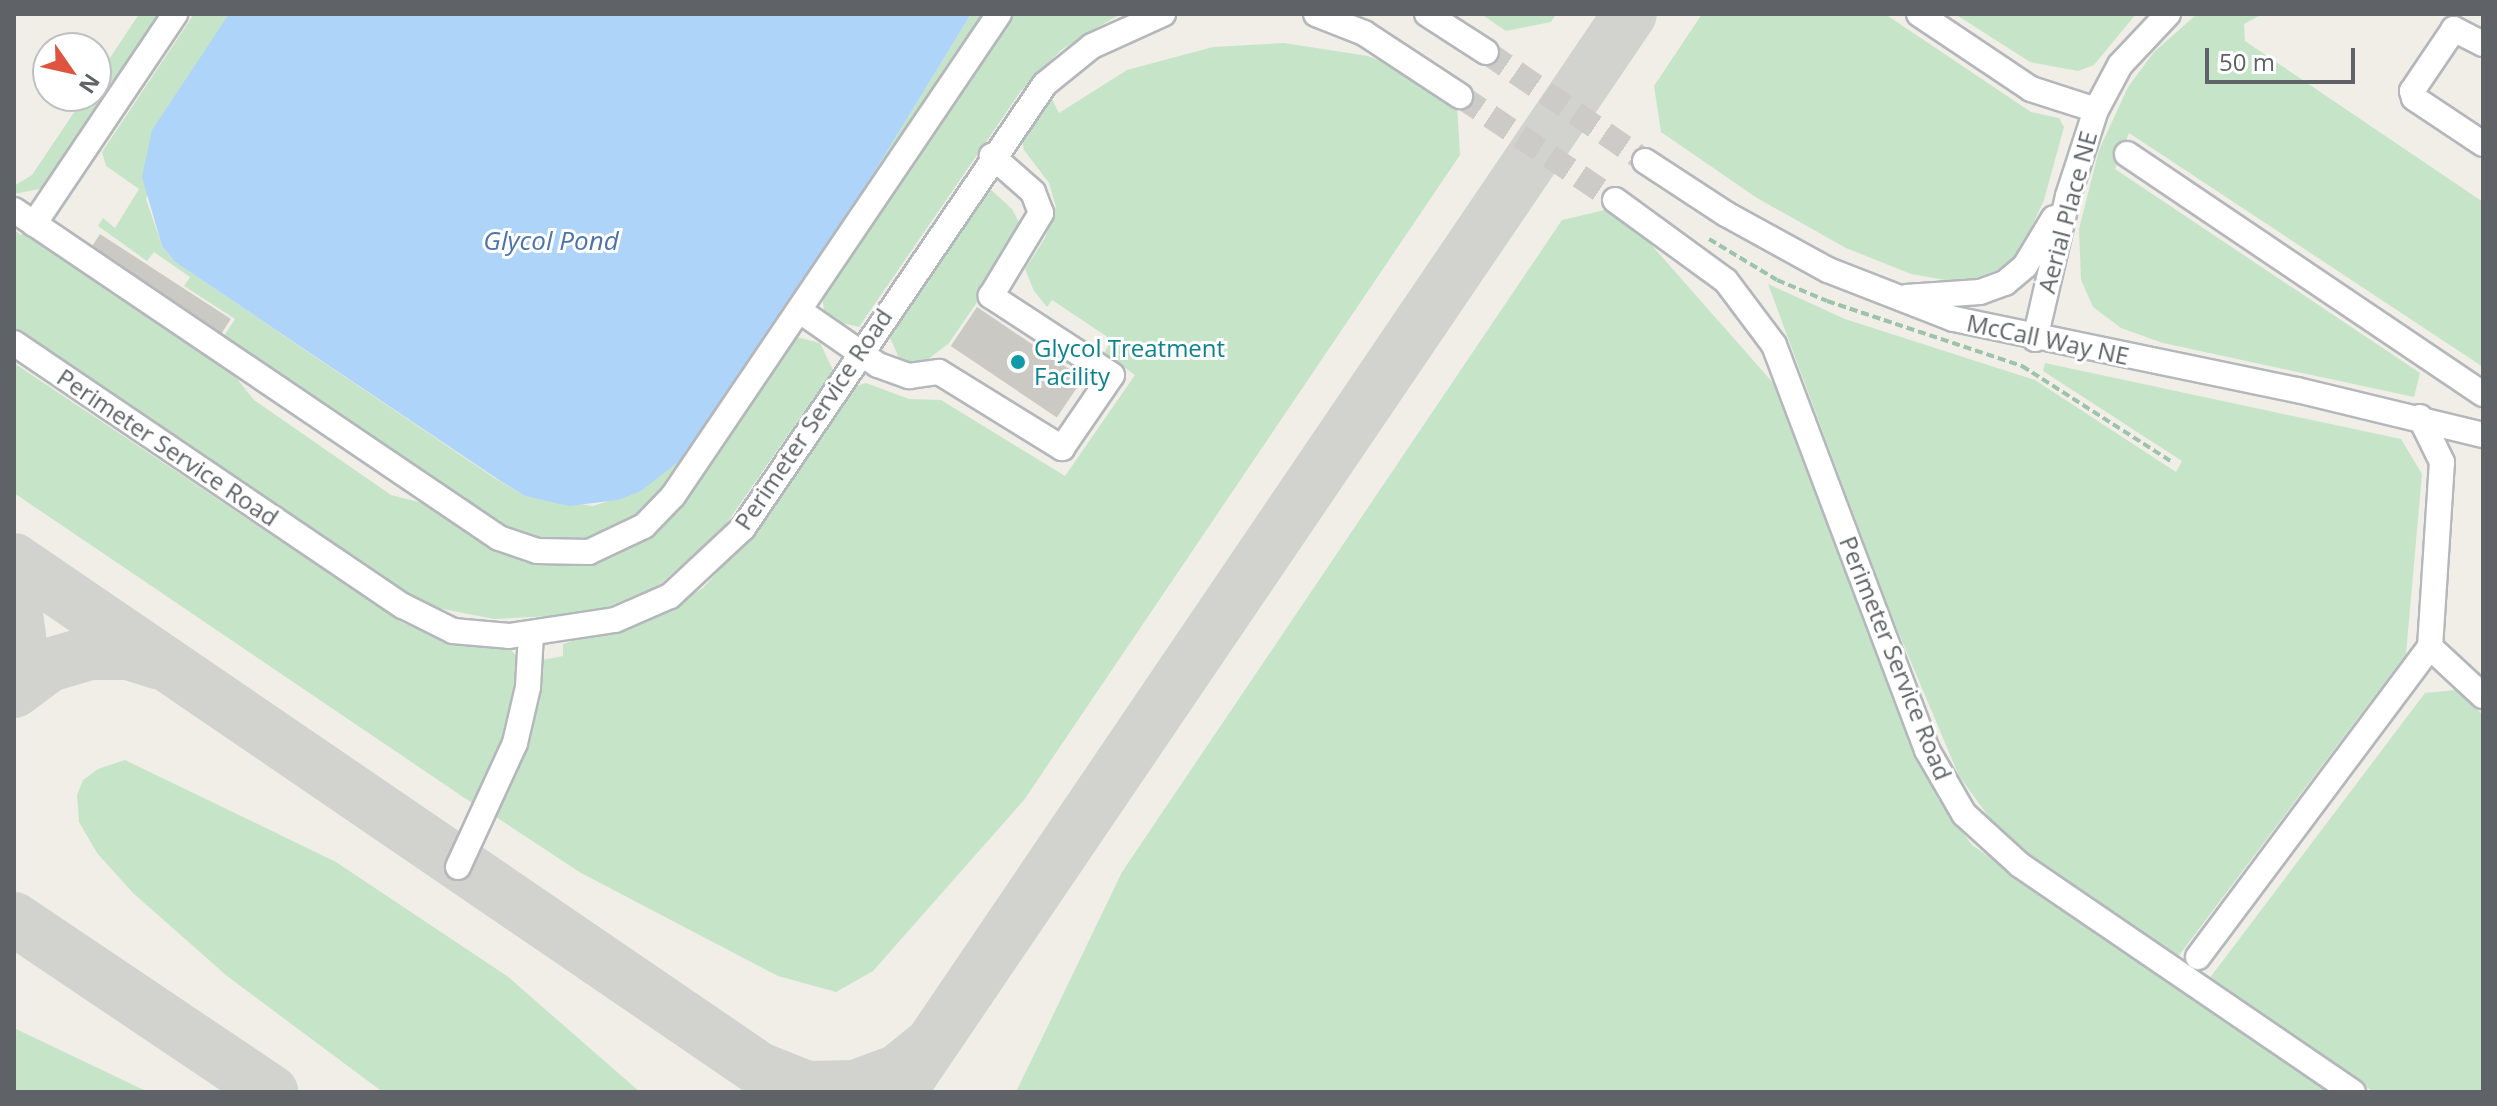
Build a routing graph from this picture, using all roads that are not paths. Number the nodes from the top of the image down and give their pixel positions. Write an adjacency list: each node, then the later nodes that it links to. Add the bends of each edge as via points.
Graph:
1 (175, 14): 18 (street)
2 (999, 14): 20 (street)
3 (1163, 14): 14 (street, Perimeter Service Road, via 1121,30 1067,64 1045,84)
4 (1316, 14): 10 (street, via 1364,33)
5 (1427, 14): 9 (street)
6 (1919, 14): 11 (street, via 2031,89)
7 (2168, 14): 11 (street, Aerial Place NE, via 2120,65)
8 (2483, 44): 12 (street, via 2454,29 2412,93)
9 (1486, 52)
10 (1460, 96)
11 (2096, 110): 16 (street, Aerial Place NE)
12 (2483, 144)
13 (2127, 154): 24 (street)
14 (992, 156): 23 (street, Perimeter Service Road); 23 (street, via 1033,192 1041,213 991,296 1112,375 1062,448 939,372 898,374)
15 (1645, 161): 19 (street, McCall Way NE, via 1771,240)
16 (2068, 196): 19 (street, via 2035,253 2005,283 1980,292); 21 (street, Aerial Place NE)
17 (1615, 200): 32 (street, Perimeter Service Road, via 1726,281 1774,345 1927,750 1964,814 2020,865)
18 (24, 217): 20 (street, via 499,538 553,554 609,546 659,512)
19 (1899, 298): 21 (street, McCall Way NE, via 1954,319)
20 (800, 311): 23 (street)
21 (2035, 339): 25 (street, McCall Way NE)
22 (14, 343): 27 (street, Perimeter Service Road, via 403,606 453,631)
23 (859, 352): 27 (street, Perimeter Service Road, via 743,528 670,596 615,620)
24 (2483, 394)
25 (2420, 417): 26 (street, McCall Way NE); 28 (street, via 2442,462)
26 (2483, 435)
27 (531, 634): 30 (street, via 528,687 515,743)
28 (2430, 647): 29 (street); 31 (street)
29 (2483, 696)
30 (458, 867)
31 (2198, 957)
32 (2353, 1092)

